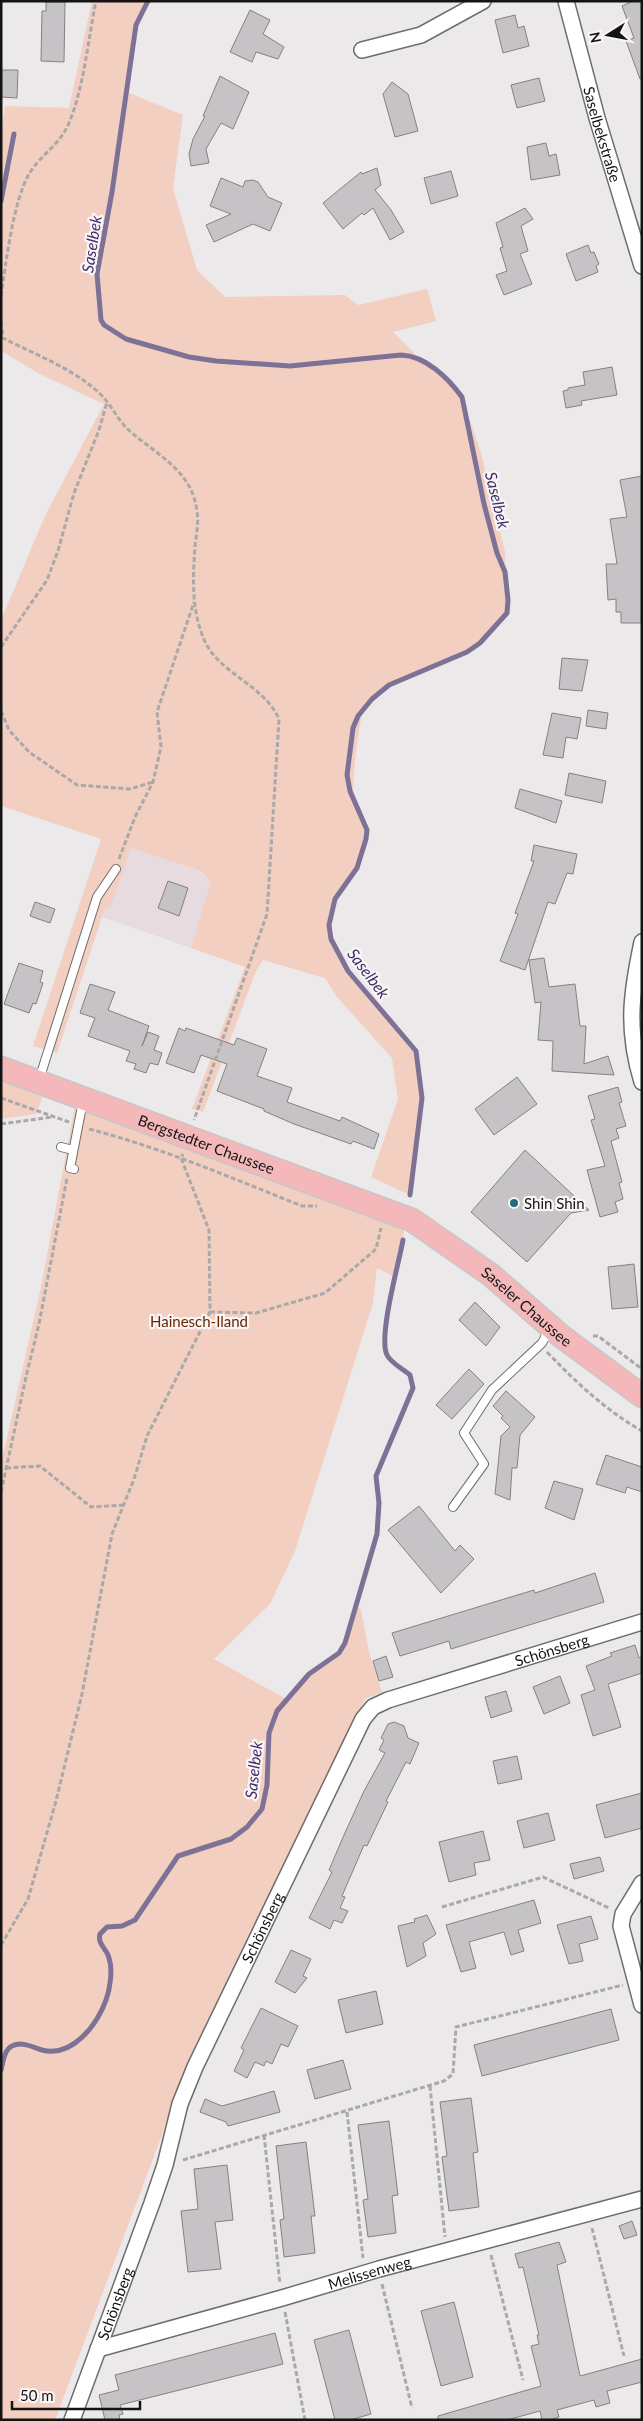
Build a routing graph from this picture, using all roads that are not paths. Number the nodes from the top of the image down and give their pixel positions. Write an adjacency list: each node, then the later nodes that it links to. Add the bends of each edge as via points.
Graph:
1 (483, 1): 3 (street, via 421,35)
2 (566, 1): 4 (street, Saselbekstraße)
3 (362, 50)
4 (642, 266)
5 (116, 869): 9 (lane, via 97,897)
6 (642, 942): 7 (street, via 632,991)
7 (636, 1017): 10 (street)
8 (1, 1068): 9 (main road, Bergstedter Chaussee)
9 (38, 1082): 11 (main road, Bergstedter Chaussee)
10 (642, 1082)
11 (84, 1097): 13 (lane); 15 (main road, Bergstedter Chaussee)
12 (61, 1147): 13 (lane)
13 (73, 1150): 14 (lane)
14 (72, 1168)
15 (412, 1220): 16 (main road, Saseler Chaussee, via 468,1258)
16 (546, 1335): 17 (main road, Saseler Chaussee); 18 (lane, via 492,1390 464,1433 484,1464)
17 (642, 1396)
18 (453, 1507)
19 (642, 1622): 23 (street, Schönsberg, via 388,1700 368,1713 335,1774 195,2067 180,2104 165,2166)
20 (642, 1883): 21 (street, via 622,1920)
21 (642, 2004)
22 (642, 2199): 23 (street, Melissenweg)
23 (98, 2349): 24 (street, Schönsberg)
24 (72, 2420)

